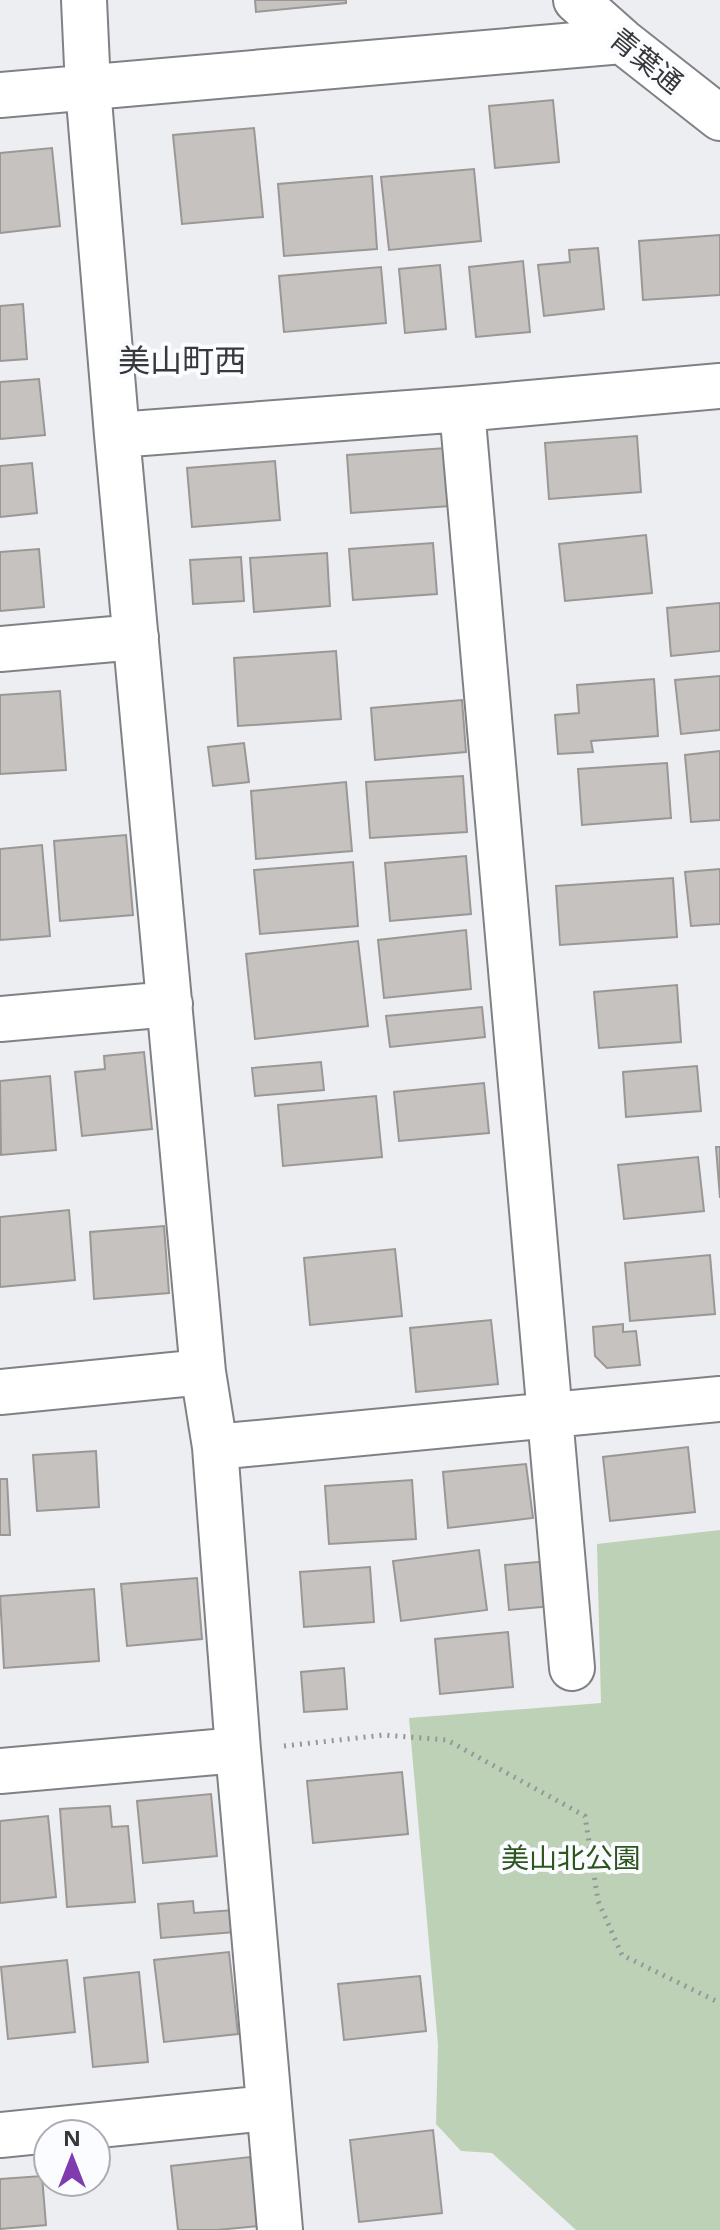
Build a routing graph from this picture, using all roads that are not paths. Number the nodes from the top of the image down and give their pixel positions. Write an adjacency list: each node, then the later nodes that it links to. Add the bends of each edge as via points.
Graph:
1 (84, 0): 4 (street)
2 (576, 0): 3 (street, 青葉通)
3 (622, 41): 4 (street); 6 (street, 青葉通)
4 (88, 88): 5 (street); 9 (street)
5 (0, 95)
6 (713, 100)
7 (720, 386): 8 (street)
8 (462, 409): 9 (street); 17 (street)
9 (117, 435): 10 (street)
10 (136, 637): 11 (street); 12 (street)
11 (0, 649)
12 (170, 1004): 13 (street); 14 (street)
13 (0, 1019)
14 (203, 1372): 15 (street); 18 (street)
15 (0, 1392)
16 (720, 1399): 17 (street)
17 (551, 1415): 18 (street); 19 (street)
18 (215, 1447): 20 (street)
19 (572, 1668)
20 (238, 1750): 21 (street); 22 (street)
21 (0, 1771)
22 (267, 2108): 23 (street); 24 (street)
23 (0, 2135)
24 (280, 2230)

